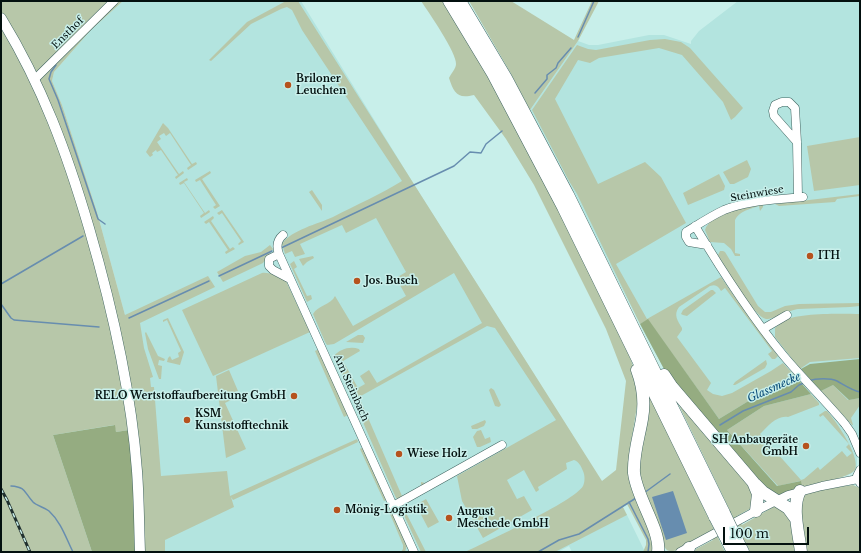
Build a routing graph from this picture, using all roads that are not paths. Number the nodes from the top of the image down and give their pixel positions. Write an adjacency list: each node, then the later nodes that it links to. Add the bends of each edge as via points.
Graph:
1 (114, 1): 6 (street, Ensthof)
2 (449, 1): 5 (highway)
3 (460, 1): 5 (highway)
4 (1, 18): 6 (main road)
5 (500, 76): 13 (highway, via 568,195)
6 (35, 79): 29 (main road, via 59,136 74,181 113,319 137,470)
7 (798, 142): 7 (street, via 795,108 789,102 775,105 774,116); 8 (street, Steinwiese, via 800,197 754,202 735,207)
8 (695, 226): 10 (street); 10 (street, via 686,232 687,240)
9 (283, 235): 11 (street, via 277,246)
10 (707, 245): 15 (street)
11 (279, 254): 12 (street, Am Steinbach); 12 (street, via 269,259 269,266)
12 (291, 279): 23 (street, Am Steinbach)
13 (621, 312): 20 (highway, via 672,387); 26 (highway, bridge); 27 (highway, via 642,390 643,412 634,463 635,478)
14 (787, 315): 15 (street)
15 (763, 329): 17 (street, via 849,430)
16 (502, 445): 23 (street)
17 (860, 453)
18 (860, 470): 19 (street)
19 (859, 481): 21 (street)
20 (753, 482): 22 (highway); 24 (highway, via 758,494)
21 (800, 491): 22 (street); 25 (highway, via 795,503)
22 (776, 500): 24 (street); 25 (highway, via 791,510)
23 (393, 506): 30 (street, Am Steinbach)
24 (756, 510): 28 (street)
25 (797, 520): 33 (highway)
26 (732, 544): 32 (highway)
27 (658, 546): 31 (highway)
28 (685, 550)
29 (140, 552)
30 (414, 552)
31 (666, 552)
32 (743, 552)
33 (801, 552)

